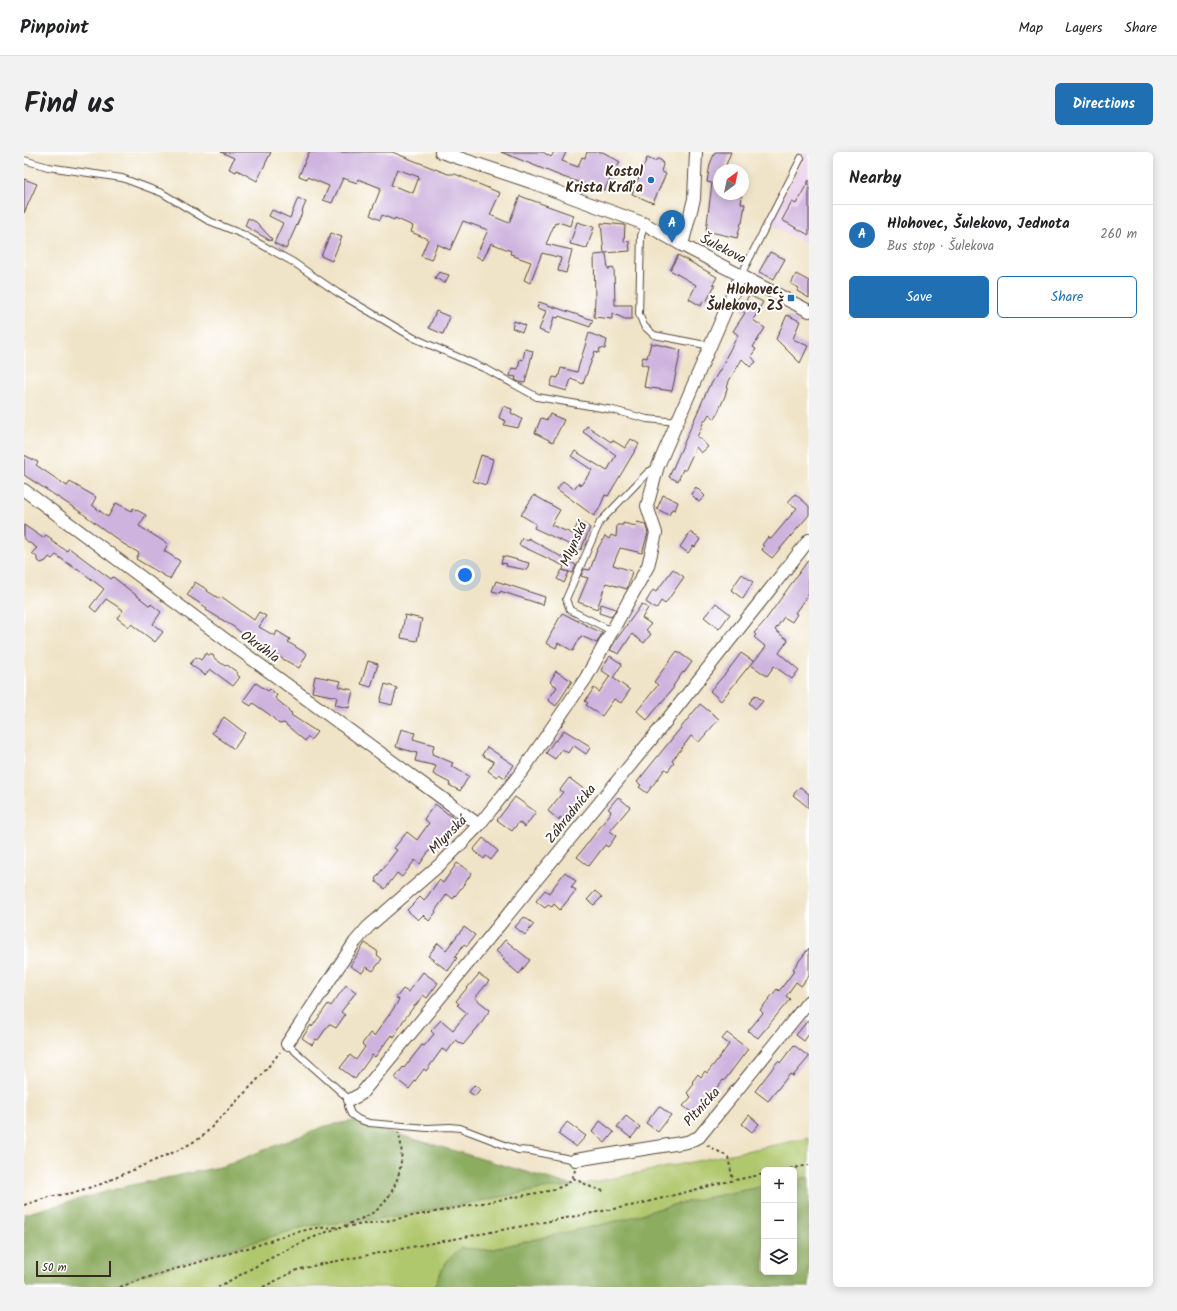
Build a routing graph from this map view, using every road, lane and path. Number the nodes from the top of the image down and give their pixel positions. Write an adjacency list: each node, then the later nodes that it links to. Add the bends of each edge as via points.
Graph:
1 (441, 152): 5 (street, Šulekova)
2 (693, 154): 6 (street, via 694,198)
3 (801, 158): 7 (lane)
4 (24, 160): 10 (lane, via 48,167 122,178 162,193 207,220 242,234 293,262 338,293 414,338 488,370 537,397 613,410 647,419)
5 (645, 224): 6 (street, Šulekova); 9 (lane, via 642,236 639,314 644,326 654,335)
6 (682, 245): 7 (street, Šulekova)
7 (741, 275): 8 (street, Šulekova); 9 (street, Mlynská)
8 (808, 310)
9 (711, 346): 10 (street, Mlynská)
10 (678, 422): 11 (street, Mlynská)
11 (658, 466): 14 (street, Mlynská, via 647,506 656,533 648,566); 14 (lane, Mlynská, via 648,472 600,522 566,599 570,610)
12 (24, 490): 15 (street, Okrúhla)
13 (809, 540): 18 (street, Záhradnícka, via 654,736 361,1094)
14 (612, 631): 15 (street, Mlynská, via 586,678 532,757)
15 (479, 825): 17 (street, Mlynská, via 444,861 368,927 355,942)
16 (809, 1001): 20 (street, Pltnícka)
17 (287, 1044): 18 (lane); 28 (path, via 260,1077 202,1137 181,1149 101,1184)
18 (350, 1100): 19 (lane, via 348,1106 351,1114 358,1119 369,1123)
19 (395, 1125): 21 (lane, via 427,1128 450,1126 518,1150); 29 (path, via 400,1138 400,1166 388,1198 366,1217)
20 (699, 1137): 21 (street, Pltnícka, via 687,1142); 26 (path, via 728,1157)
21 (575, 1160): 25 (path)
22 (809, 1165): 23 (path)
23 (797, 1167)
24 (761, 1175): 26 (path)
25 (573, 1178): 27 (path); 29 (path, via 563,1187 548,1191 440,1212)
26 (734, 1180): 32 (path, via 640,1204 321,1264 297,1270)
27 (606, 1192)
28 (24, 1205)
29 (342, 1227): 30 (path, via 315,1228 293,1233); 31 (path, via 298,1244)
30 (120, 1287)
31 (218, 1287)
32 (262, 1287)

